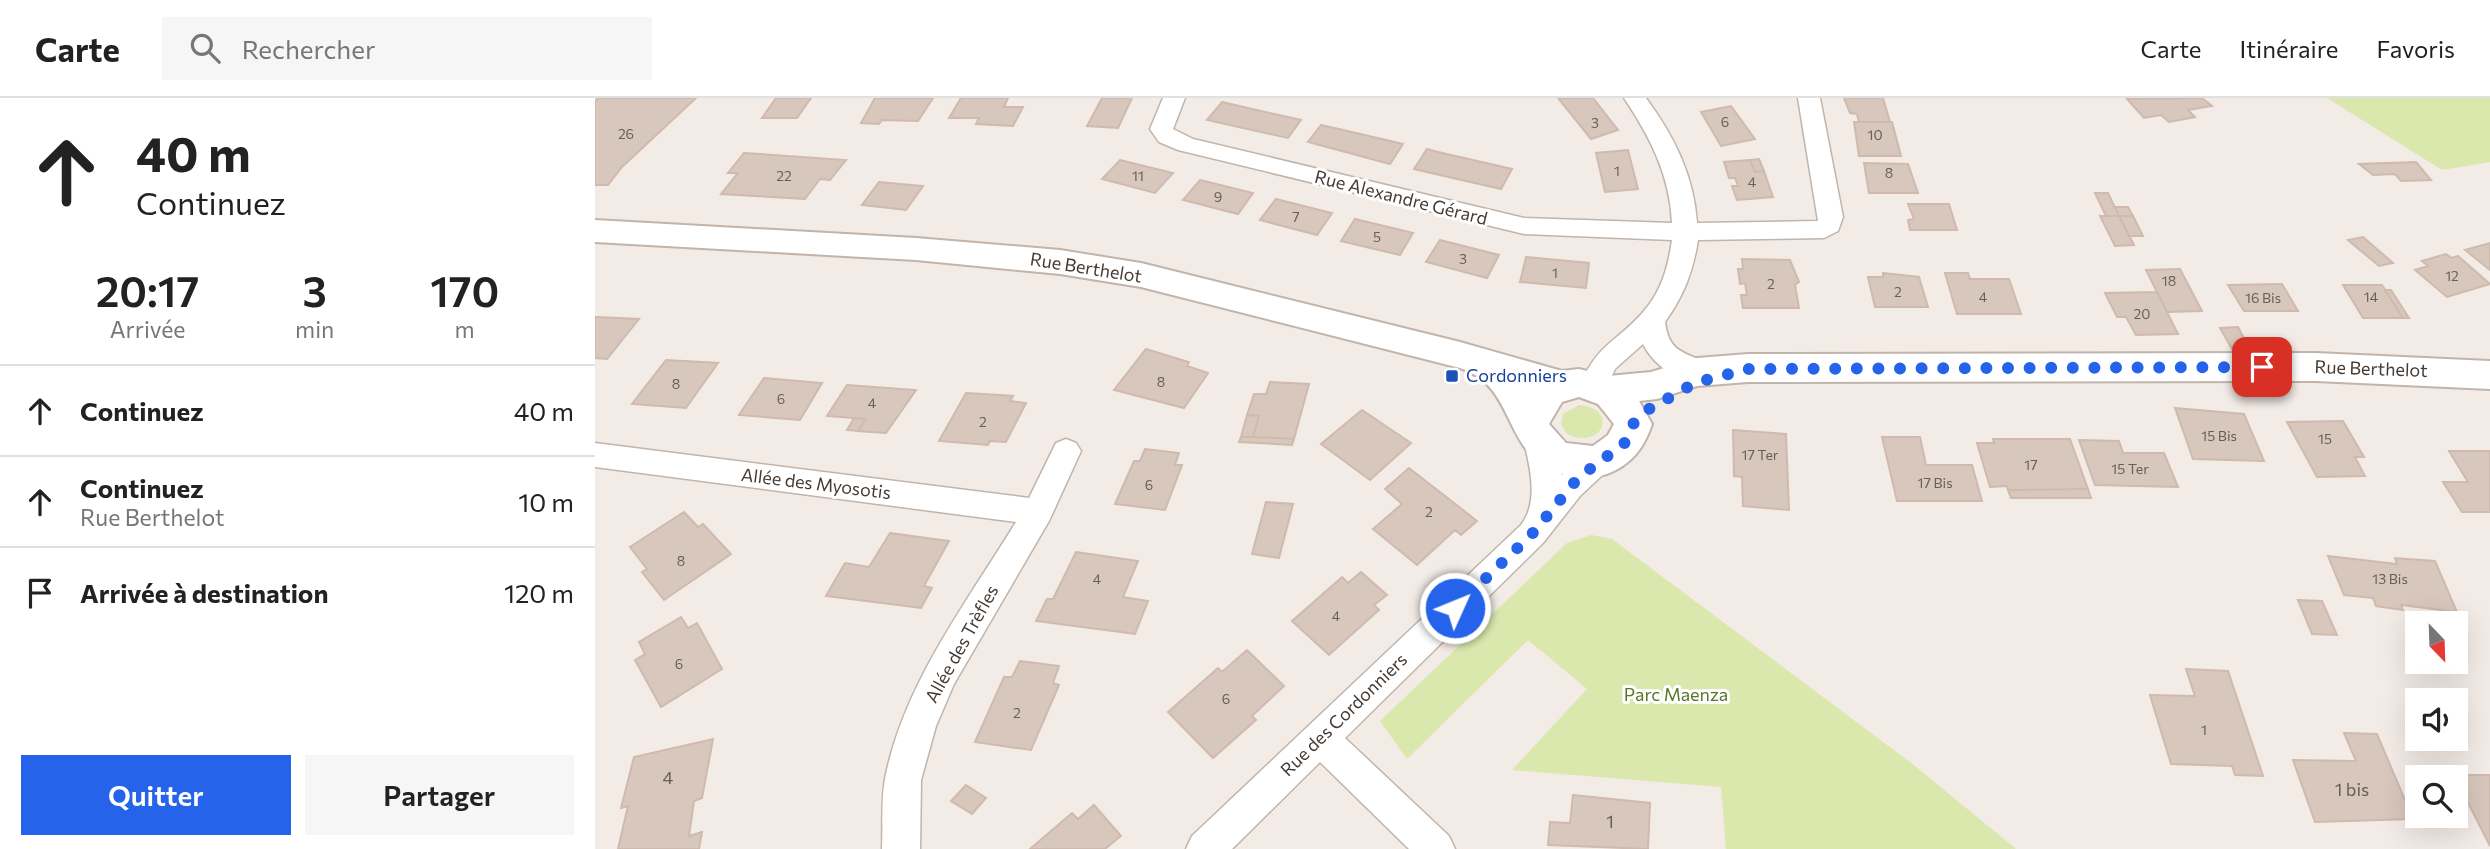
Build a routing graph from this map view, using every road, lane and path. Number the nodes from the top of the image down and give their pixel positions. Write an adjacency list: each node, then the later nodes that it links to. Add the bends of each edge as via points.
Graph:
1 (1174, 98): 5 (street, Rue Alexandre Gérard, via 1161,129 1167,137 1186,145 1505,223 1568,230)
2 (1635, 98): 5 (street, via 1655,123 1673,161)
3 (1809, 98): 5 (street, via 1829,225 1824,229)
4 (595, 232): 7 (street, Rue Berthelot, via 916,248 1060,262 1141,275)
5 (1684, 232): 6 (street, via 1683,270 1671,298)
6 (1652, 321): 9 (street, via 1660,354); 11 (street, via 1612,352)
7 (1488, 363): 11 (street, Rue Berthelot); 13 (street, via 1514,392)
8 (1748, 369): 9 (street, Rue Berthelot); 10 (street, Rue Berthelot, via 2316,367); 12 (street, Rue Berthelot, via 1672,394)
9 (1697, 372): 11 (street, Rue Berthelot, via 1657,385)
10 (2490, 375)
11 (1588, 387): 12 (street, via 1625,405); 13 (street, via 1540,400 1533,410)
12 (1633, 424): 16 (street, via 1624,444)
13 (1535, 434): 16 (street, via 1552,455 1571,461); 18 (street, via 1547,474)
14 (1066, 451): 17 (street, Allée des Trèfles)
15 (595, 455): 17 (street, Allée des Myosotis)
16 (1600, 460): 18 (street, Rue des Cordonniers, via 1569,486)
17 (1038, 512): 20 (street, Allée des Trèfles, via 941,675 919,726 904,780)
18 (1543, 521): 19 (street, Rue des Cordonniers)
19 (1321, 738): 21 (street, Rue des Cordonniers); 22 (street)
20 (901, 849)
21 (1205, 849)
22 (1436, 849)

